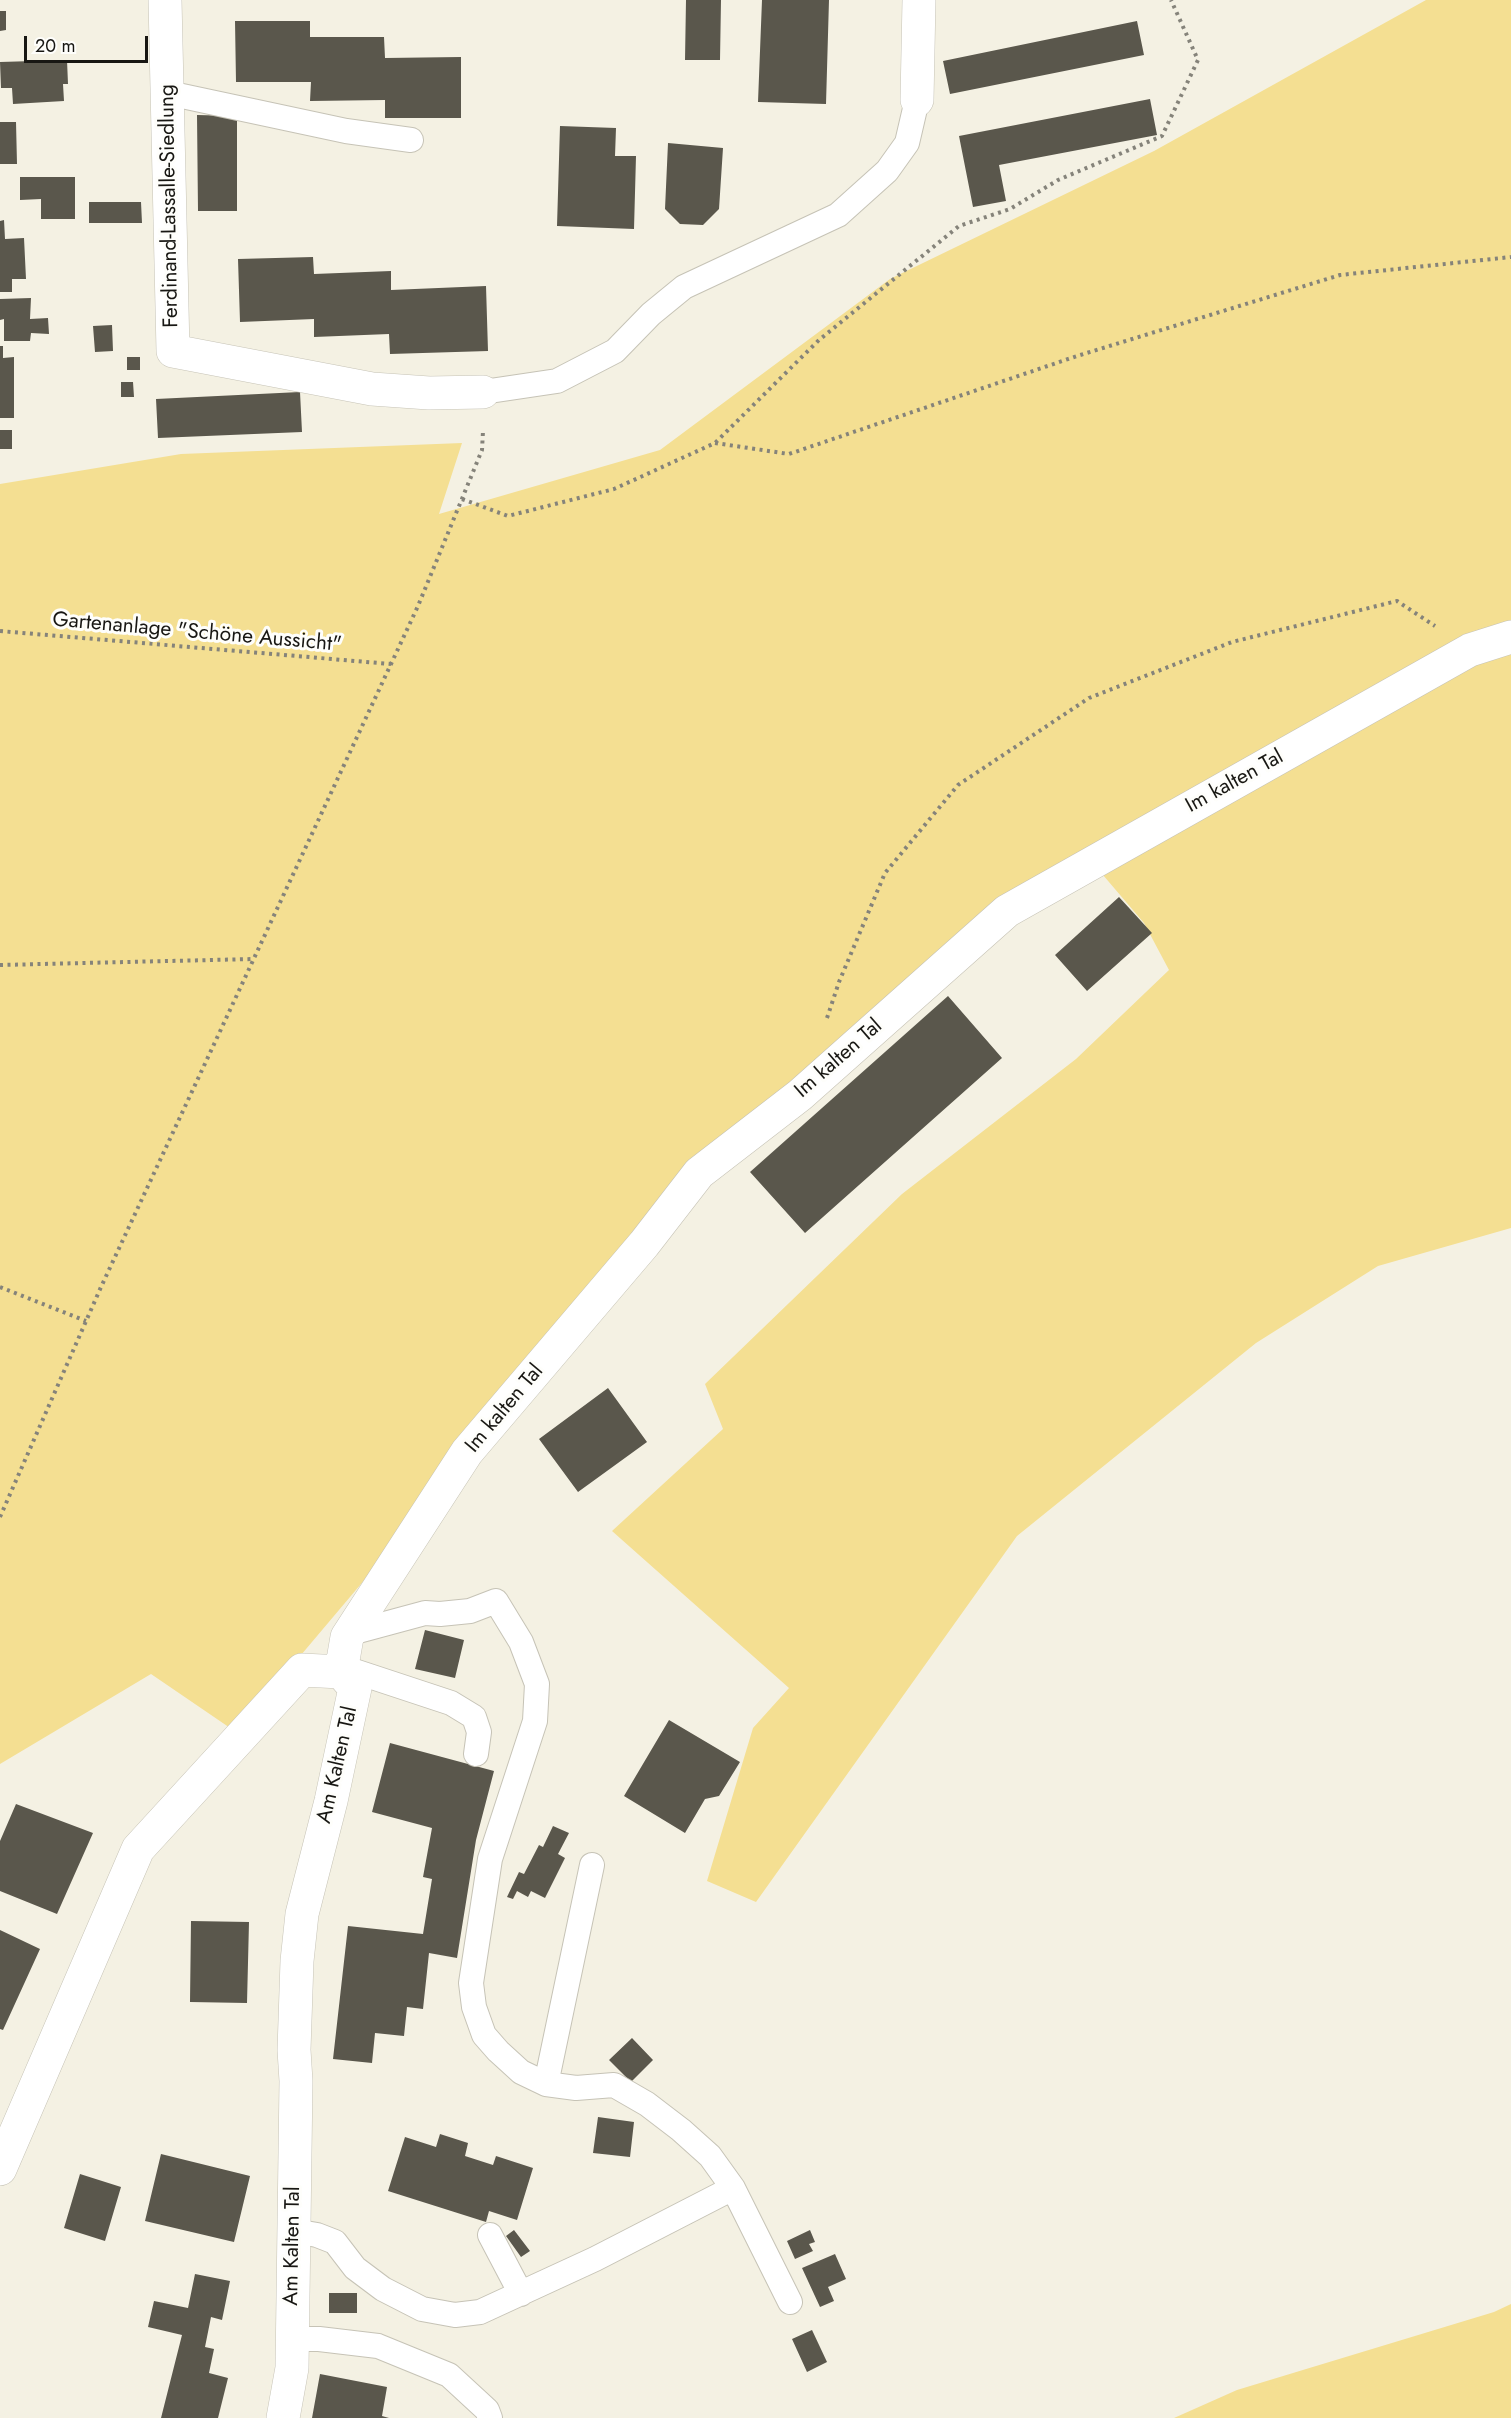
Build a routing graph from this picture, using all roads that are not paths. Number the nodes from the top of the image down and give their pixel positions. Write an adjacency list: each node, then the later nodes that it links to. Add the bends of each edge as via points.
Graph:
1 (165, 0): 3 (street, Ferdinand-Lassalle-Siedlung)
2 (919, 0): 4 (street)
3 (168, 93): 5 (lane, via 346,131); 6 (street, Ferdinand-Lassalle-Siedlung, via 173,351 372,389)
4 (917, 100): 6 (lane, via 907,142 887,171 838,215 684,287 615,351 557,381)
5 (411, 140)
6 (483, 392)
7 (1511, 637): 8 (street, Im kalten Tal, via 1470,650 1007,911 800,1095 699,1173 644,1244 467,1452)
8 (351, 1633): 9 (street, Im kalten Tal); 12 (lane, via 425,1612 470,1611 496,1601 521,1642 537,1684 535,1721 490,1858 471,1983 484,2035 521,2072)
9 (341, 1670): 10 (lane, via 451,1703 474,1717 479,1732); 13 (street, via 302,1670 138,1850); 15 (street, Am Kalten Tal, via 355,1688 302,1914 297,1961)
10 (476, 1754)
11 (592, 1865): 12 (lane)
12 (546, 2084): 14 (lane, via 576,2088 614,2085 681,2130 710,2156)
13 (0, 2169)
14 (733, 2188): 17 (lane); 18 (lane)
15 (294, 2231): 17 (lane, via 334,2242 355,2268 383,2289 422,2309 454,2315 480,2312); 19 (street, Am Kalten Tal)
16 (489, 2235): 17 (lane)
17 (521, 2294)
18 (790, 2302)
19 (292, 2339): 20 (street, Am Kalten Tal, via 292,2368); 21 (lane, via 378,2346 449,2375 487,2410)
20 (283, 2418)
21 (490, 2418)

